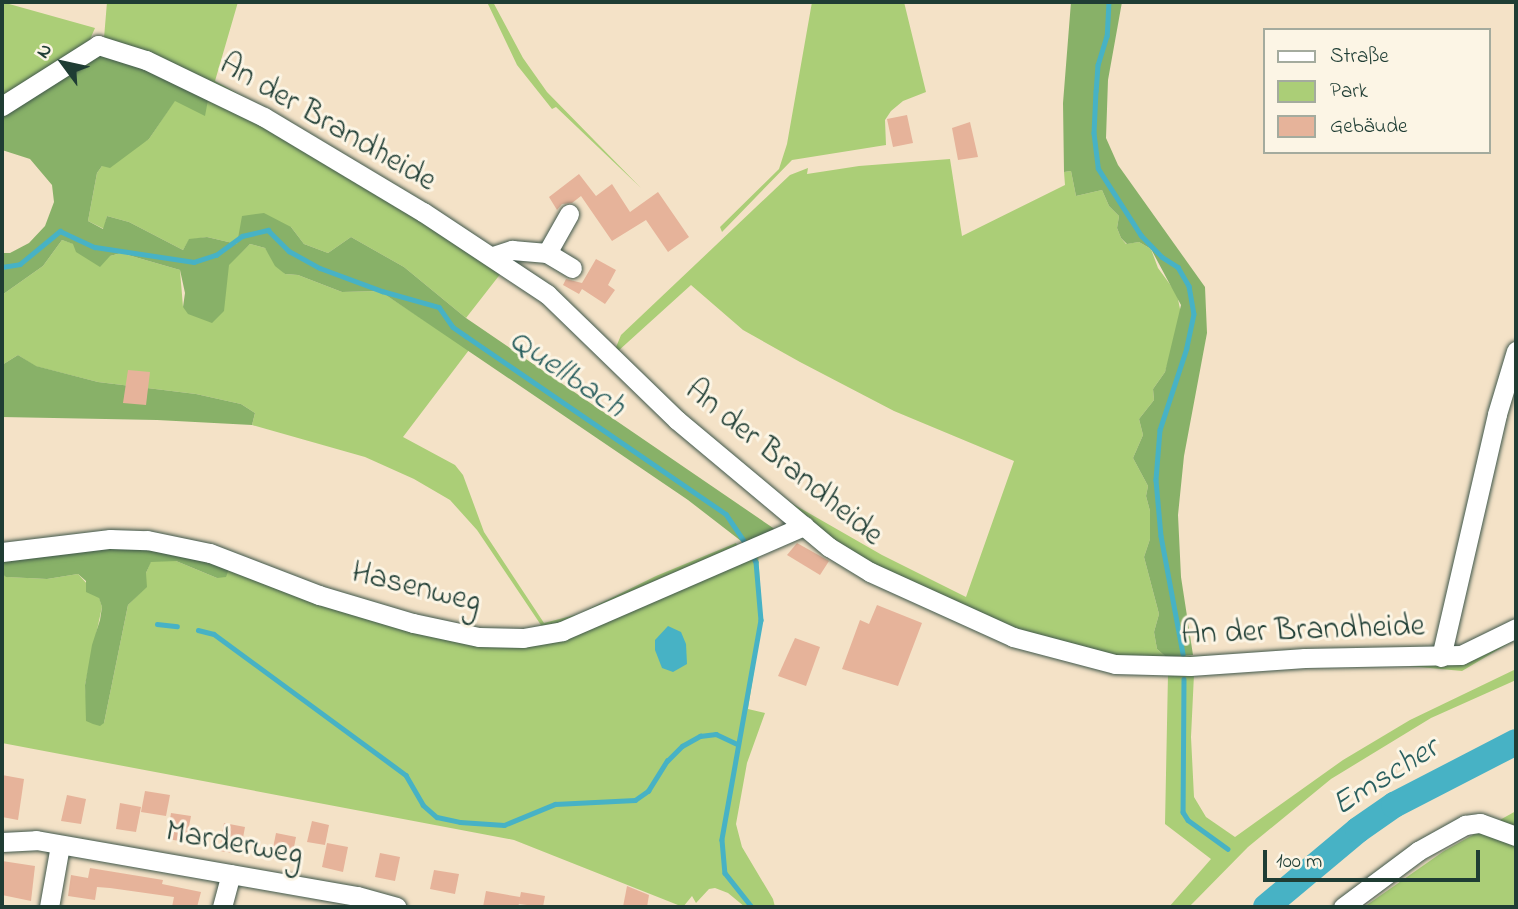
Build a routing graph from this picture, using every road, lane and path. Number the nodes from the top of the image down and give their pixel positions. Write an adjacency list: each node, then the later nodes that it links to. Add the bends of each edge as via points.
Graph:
1 (2, 106): 4 (street, An der Brandheide, via 98,45 146,60 264,117)
2 (569, 214): 3 (street)
3 (547, 253): 4 (street, via 512,250); 5 (street)
4 (493, 256): 7 (street, An der Brandheide, via 569,312 677,420)
5 (572, 268)
6 (1516, 351): 10 (street, via 1491,438)
7 (804, 526): 8 (street, Hasenweg, via 562,631 523,638 490,638 402,620 319,595 210,553 148,540 110,539); 10 (street, An der Brandheide, via 870,572 1001,632 1115,664 1190,666 1305,658)
8 (2, 552)
9 (1516, 628): 10 (street, An der Brandheide, via 1461,655)
10 (1441, 657)
11 (1516, 836): 18 (street, via 1479,823 1465,825 1418,851)
12 (2, 842): 13 (street, Marderweg, via 36,840)
13 (60, 845): 14 (street, Marderweg); 16 (street)
14 (231, 874): 15 (street, Marderweg); 17 (street)
15 (390, 906)
16 (49, 907)
17 (222, 907)
18 (1343, 907)

